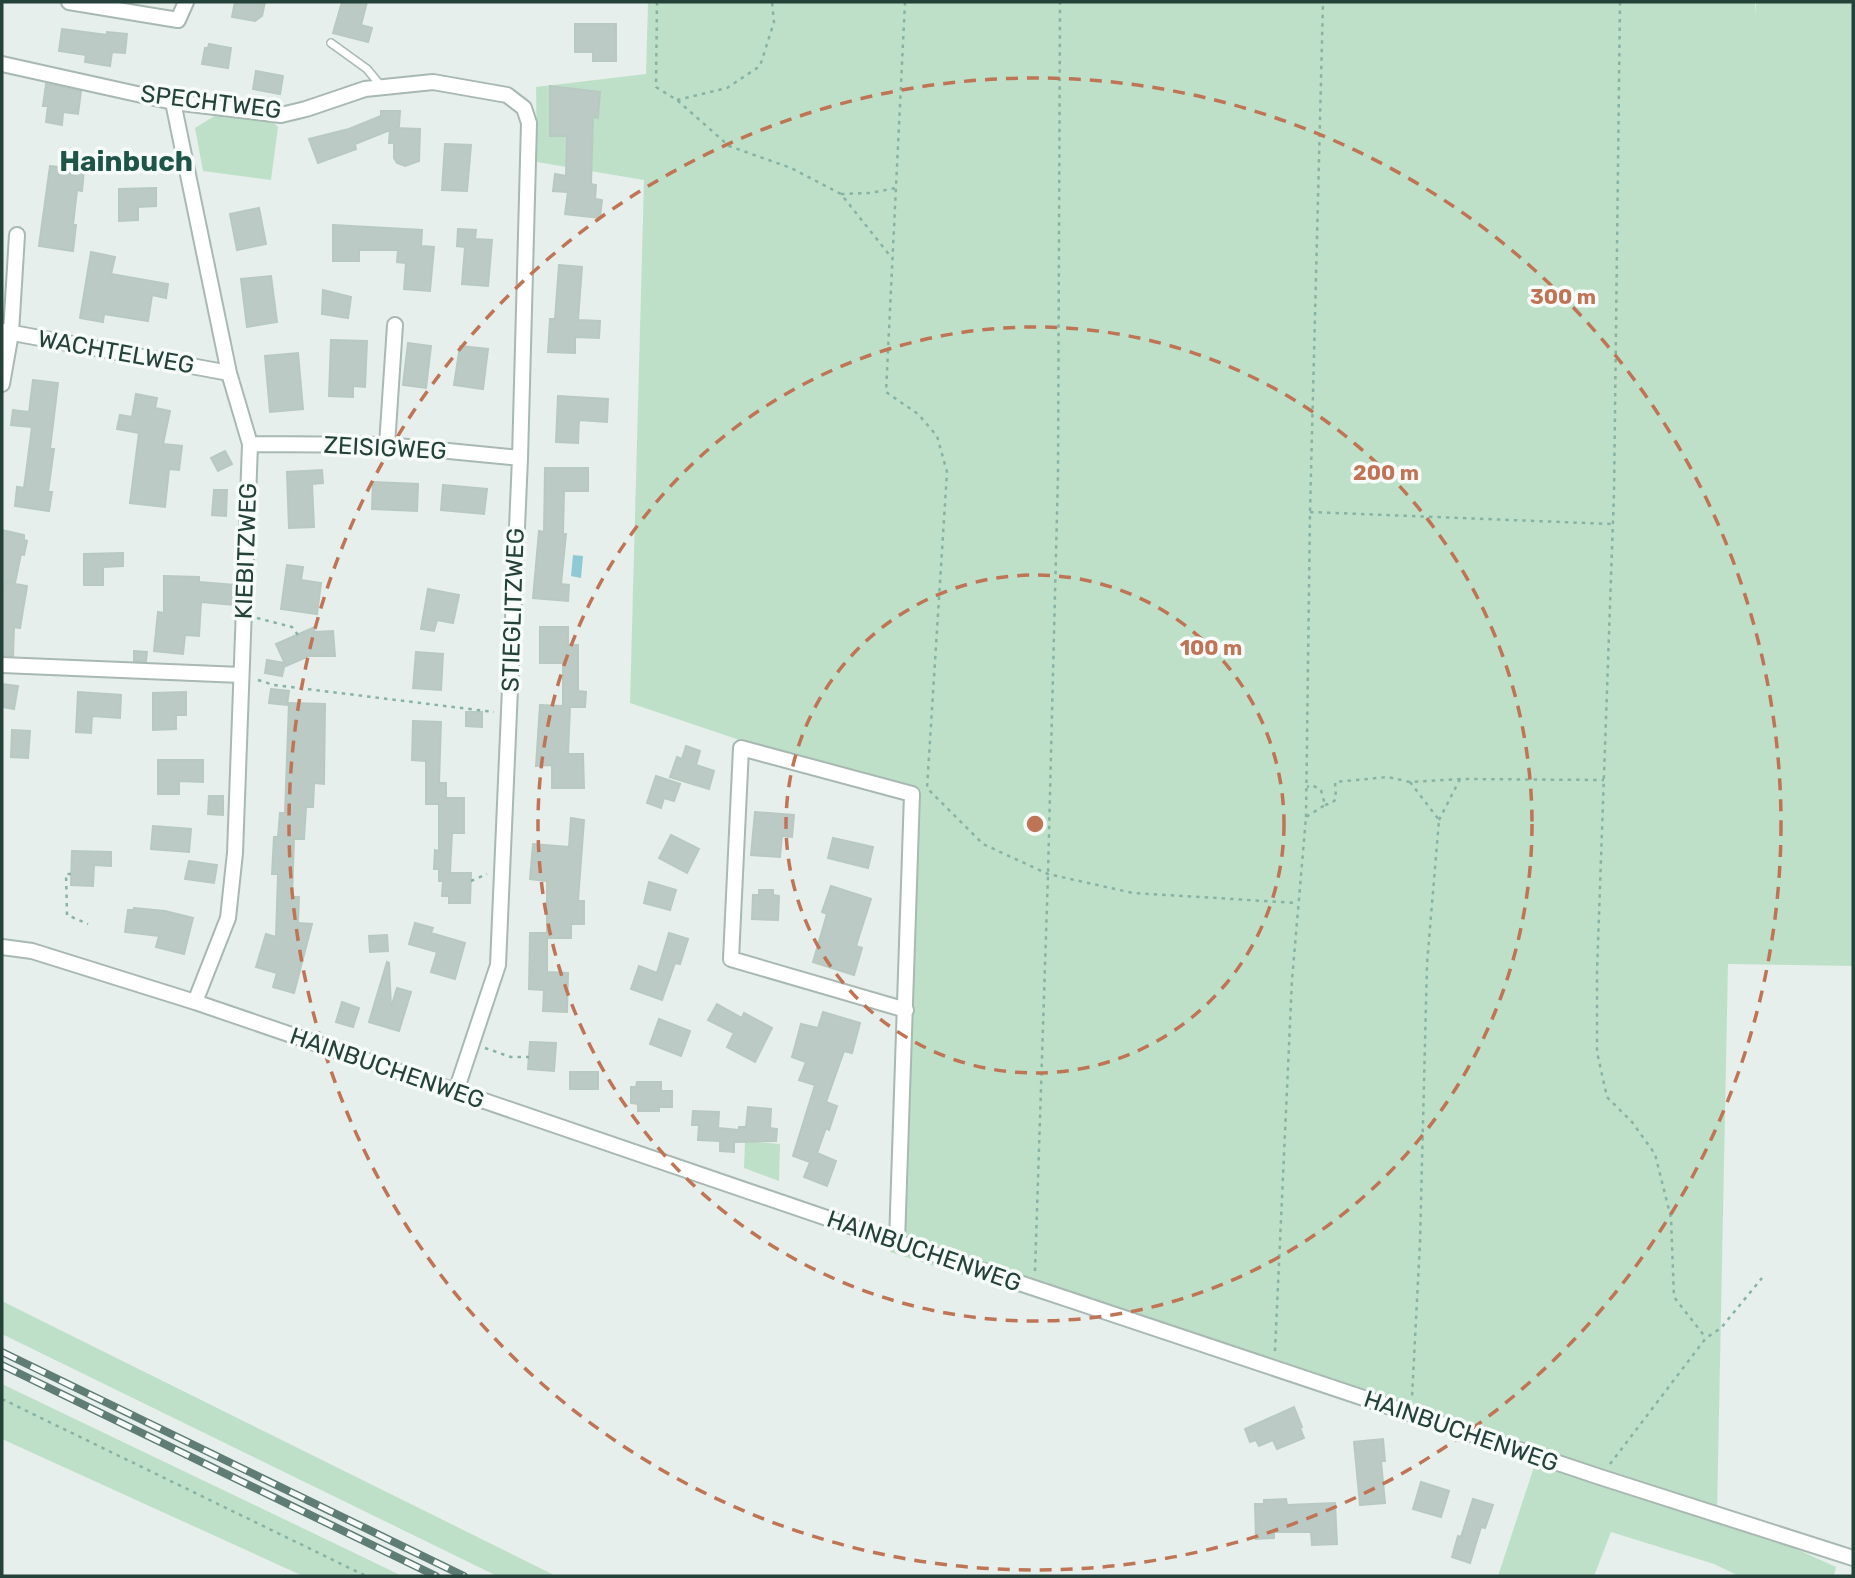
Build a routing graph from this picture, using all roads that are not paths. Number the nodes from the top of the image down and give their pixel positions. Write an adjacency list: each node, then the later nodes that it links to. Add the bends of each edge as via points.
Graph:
1 (69, 2): 2 (street, via 178,20)
2 (186, 2)
3 (331, 43): 5 (lane, via 367,69)
4 (2, 64): 6 (street, SPECHTWEG)
5 (381, 87): 6 (street, SPECHTWEG, via 281,115); 7 (street, SPECHTWEG, via 433,82 507,95 524,108)
6 (173, 102): 11 (street, KIEBITZWEG)
7 (530, 123): 15 (street, STIEGLITZWEG)
8 (17, 235): 10 (street)
9 (395, 325): 14 (street)
10 (6, 332): 11 (street, WACHTELWEG); 12 (street)
11 (229, 373): 13 (street, KIEBITZWEG)
12 (2, 384)
13 (250, 444): 14 (street, ZEISIGWEG); 17 (street, KIEBITZWEG)
14 (387, 445): 15 (street, ZEISIGWEG)
15 (520, 458): 21 (street, STIEGLITZWEG, via 498,965)
16 (2, 665): 17 (street)
17 (242, 675): 19 (street, KIEBITZWEG, via 228,918)
18 (2, 947): 19 (street, HAINBUCHENWEG, via 32,951)
19 (195, 1002): 21 (street, HAINBUCHENWEG)
20 (906, 1010): 20 (street, via 912,794 741,748 731,960); 22 (street)
21 (456, 1091): 22 (street, HAINBUCHENWEG)
22 (897, 1242): 23 (street, HAINBUCHENWEG)
23 (1850, 1557)

